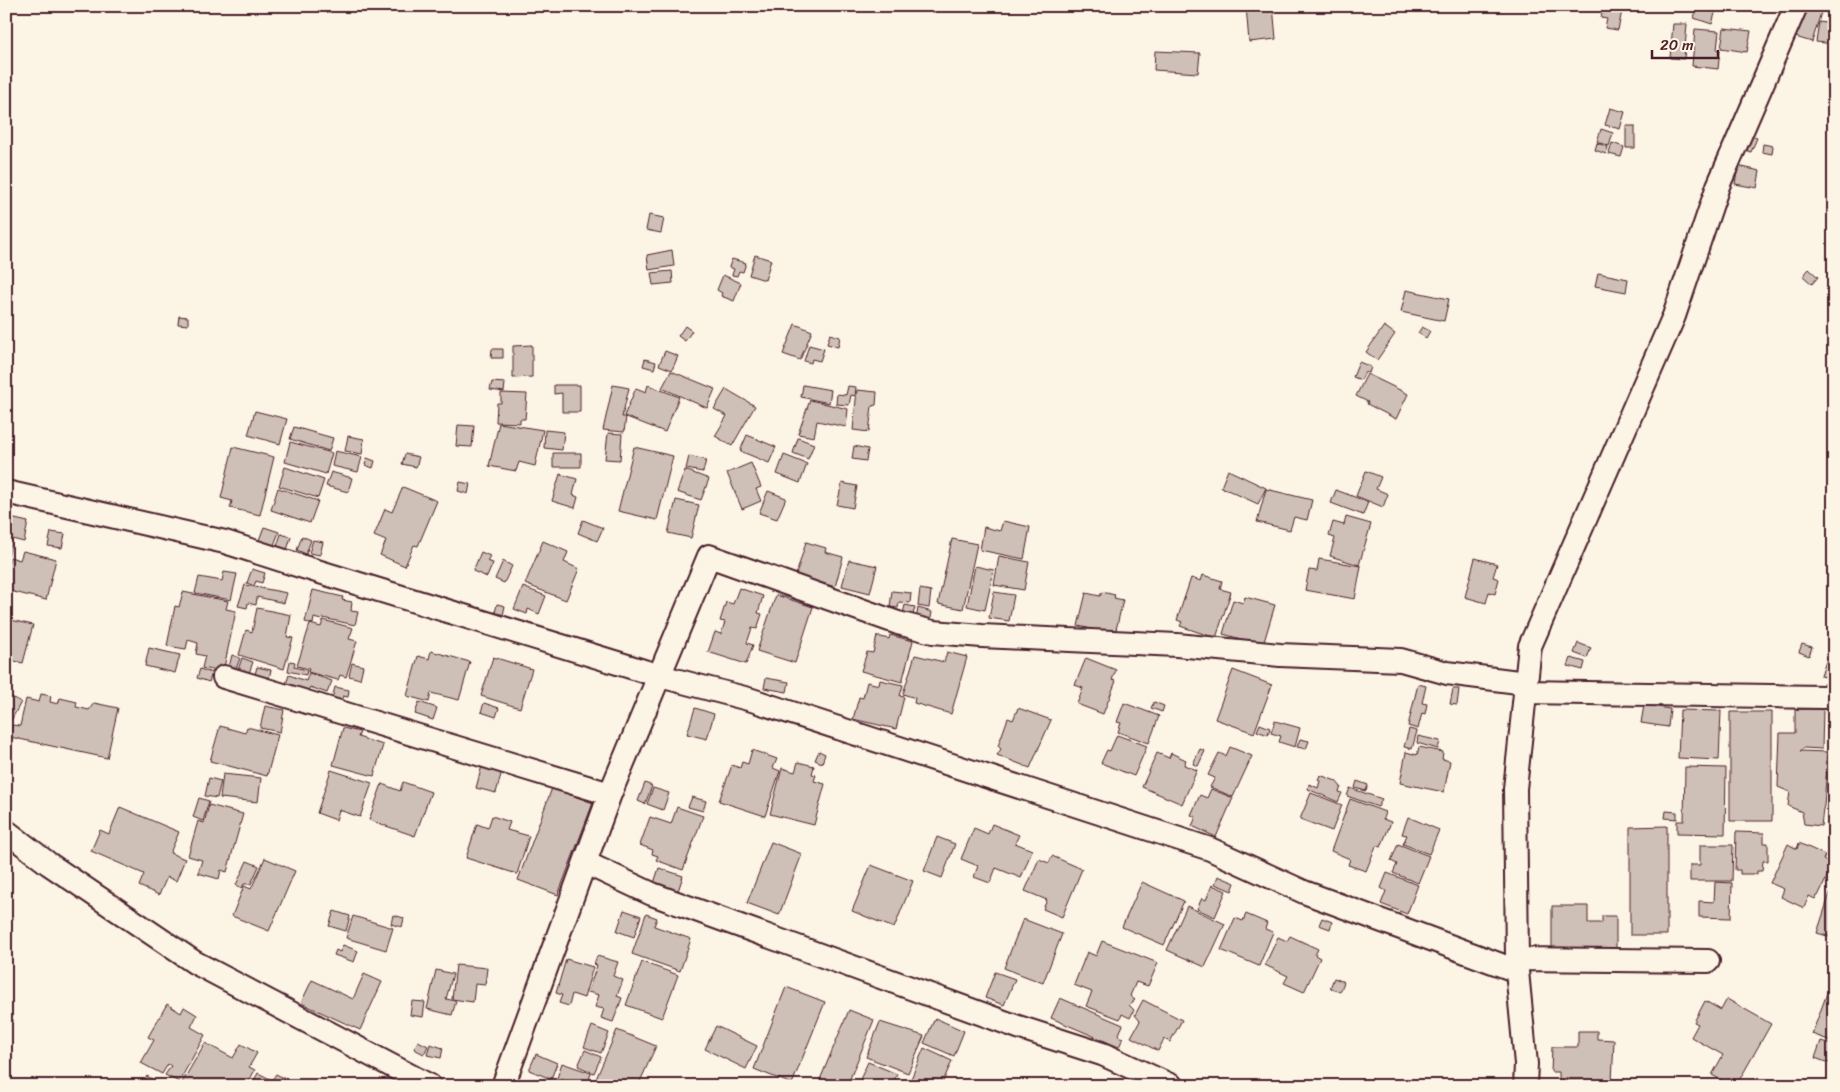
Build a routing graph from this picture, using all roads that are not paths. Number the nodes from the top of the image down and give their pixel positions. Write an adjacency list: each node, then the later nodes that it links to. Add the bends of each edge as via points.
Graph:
1 (1796, 6): 5 (street, via 1718,186 1674,316 1530,646)
2 (6, 492): 3 (street, via 225,542)
3 (660, 676): 5 (street, via 709,556 933,632 1401,660 1447,673); 7 (street); 14 (street, via 752,700 1210,849 1304,892 1517,971 1526,1064)
4 (224, 677): 7 (street)
5 (1525, 688): 6 (street, via 1824,697); 10 (street, via 1515,789 1518,959)
6 (1834, 694)
7 (610, 794): 9 (street)
8 (6, 831): 11 (street, via 194,962)
9 (586, 863): 12 (street); 13 (street, via 652,894 1018,1027 1102,1054)
10 (1708, 961)
11 (430, 1086)
12 (503, 1086)
13 (1172, 1086)
14 (1525, 1086)

